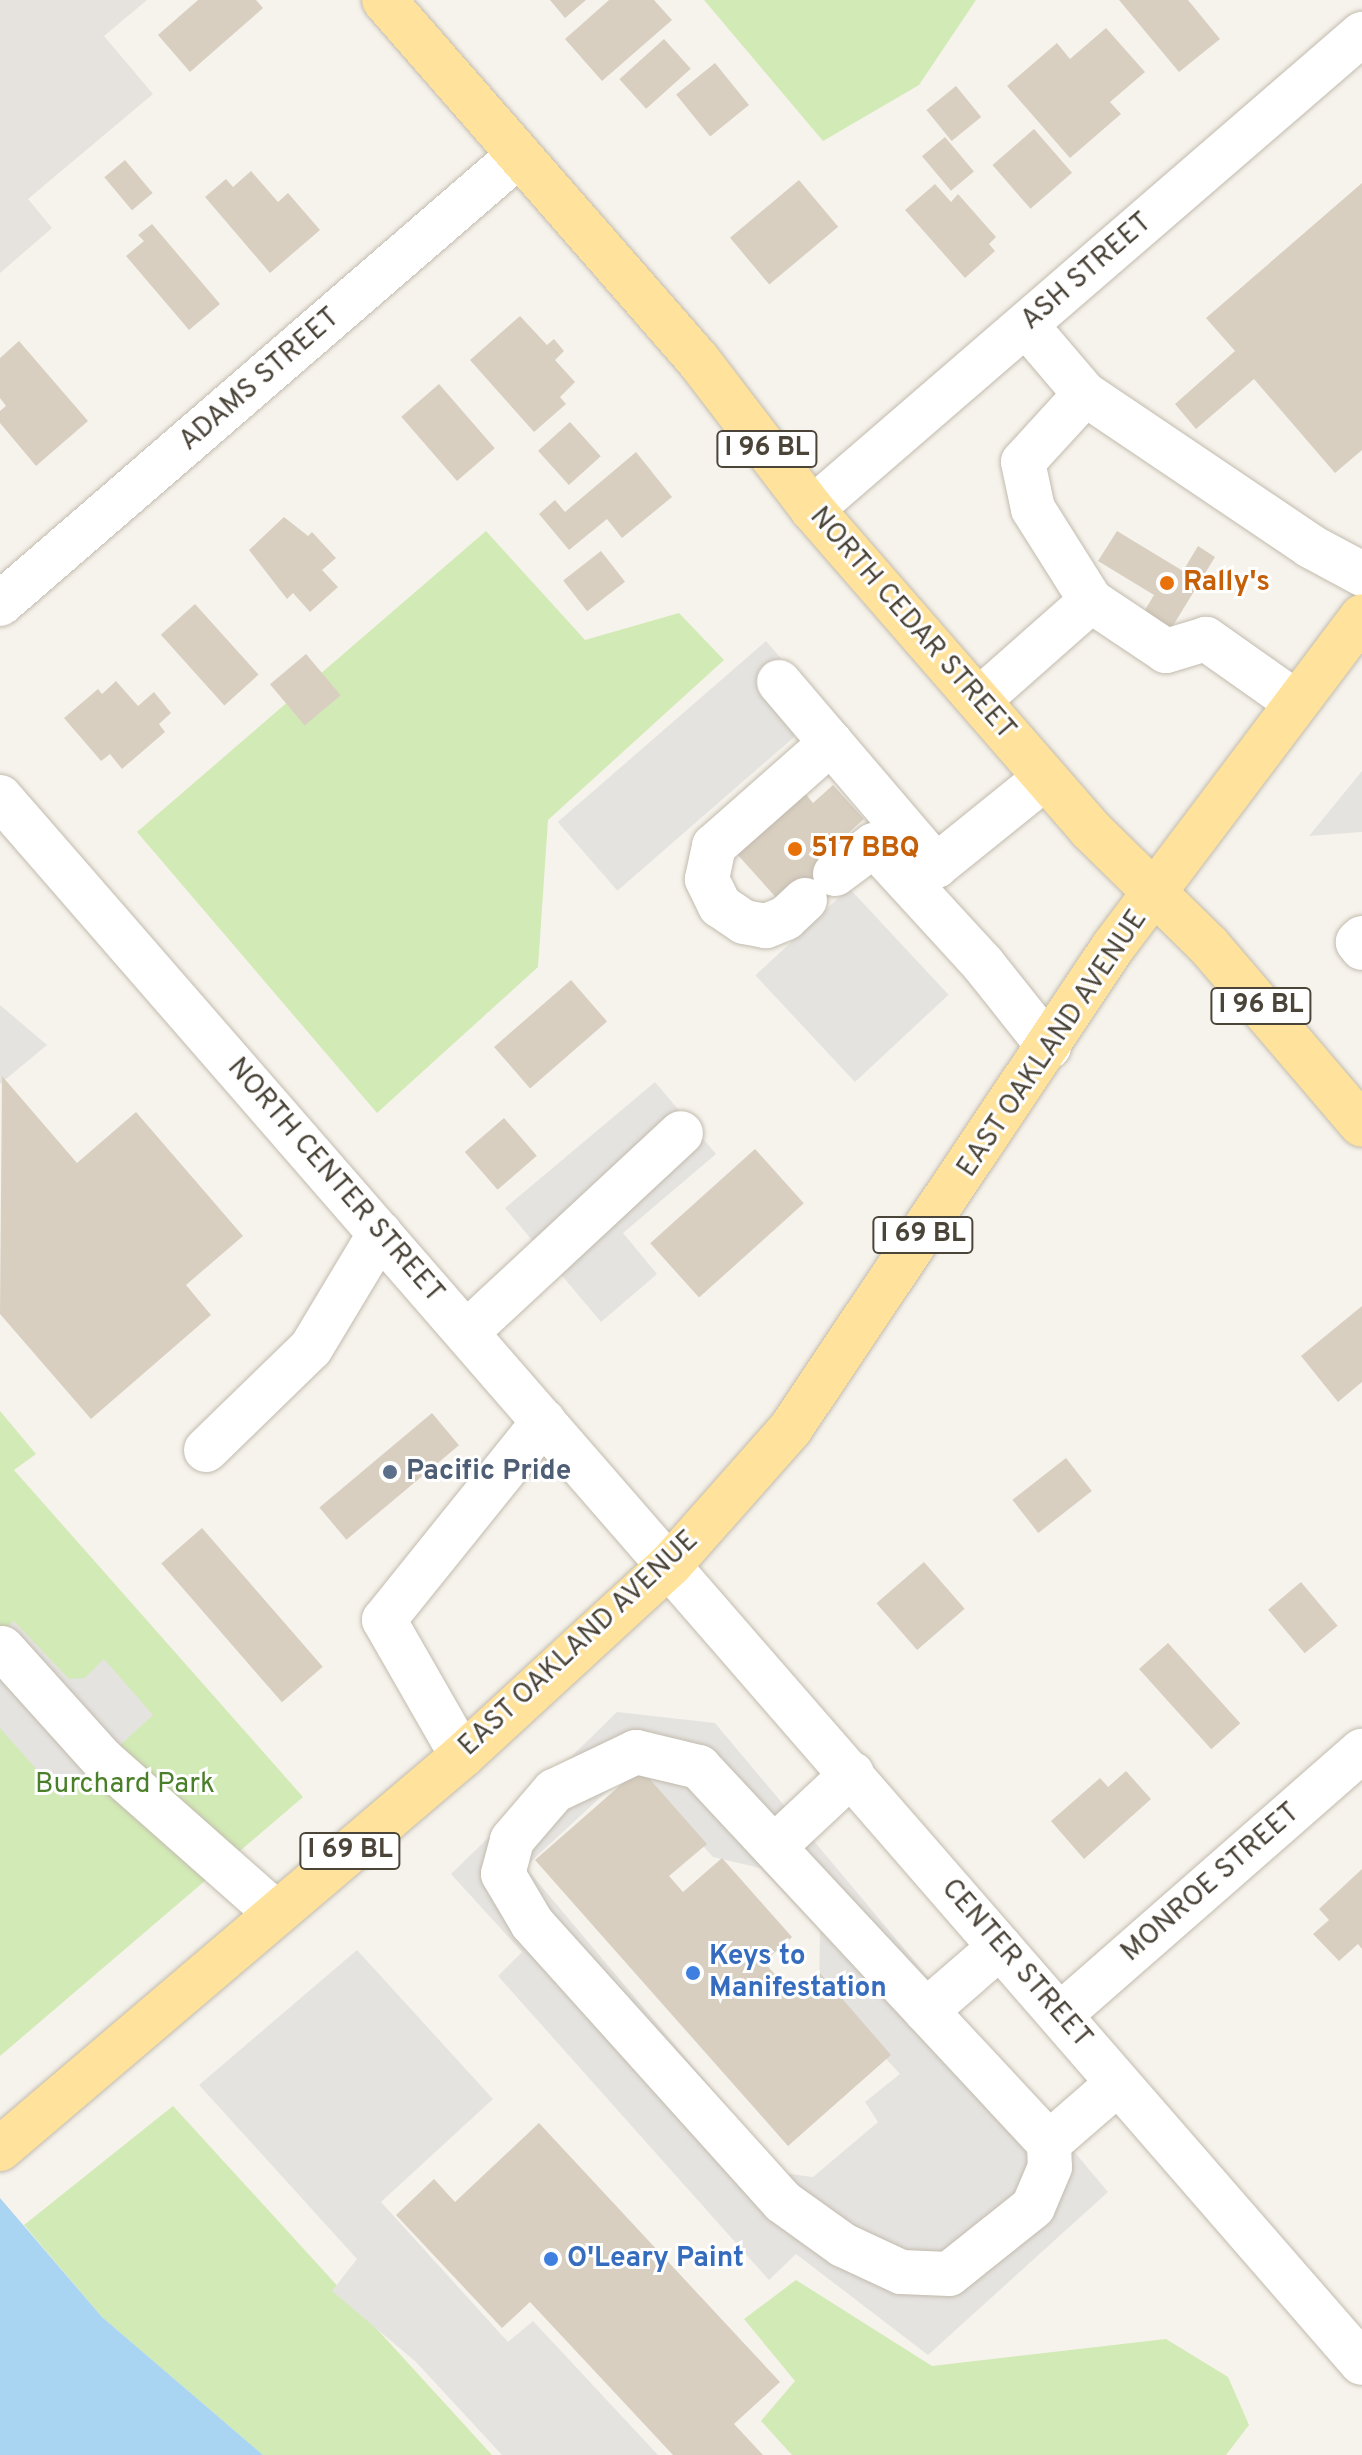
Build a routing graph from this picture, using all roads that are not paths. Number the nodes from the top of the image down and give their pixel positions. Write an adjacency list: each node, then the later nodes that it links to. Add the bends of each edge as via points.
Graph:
1 (384, 0): 3 (main road, NORTH CEDAR STREET / I 96 BL)
2 (1362, 34): 4 (street, ASH STREET)
3 (519, 155): 6 (main road, NORTH CEDAR STREET / I 96 BL, via 699,361); 9 (street, ADAMS STREET)
4 (1026, 325): 5 (street); 6 (street, ASH STREET)
5 (1085, 394): 7 (street, via 1310,546); 8 (street, via 1023,462 1033,509)
6 (812, 509): 12 (main road, NORTH CEDAR STREET / I 96 BL)
7 (1362, 574)
8 (1091, 601): 12 (street); 13 (street, via 1166,651 1206,639)
9 (0, 604)
10 (1362, 616): 13 (main road, EAST OAKLAND AVENUE / I 69 BL)
11 (779, 682): 14 (street)
12 (979, 700): 15 (main road, NORTH CEDAR STREET / I 96 BL)
13 (1294, 701): 17 (main road, EAST OAKLAND AVENUE / I 69 BL)
14 (831, 743): 15 (street, via 936,866); 20 (street, via 714,846 707,879 720,906 744,922 766,926 786,918 874,845 983,964)
15 (1045, 778): 17 (main road, NORTH CEDAR STREET / I 96 BL)
16 (0, 797): 23 (street, NORTH CENTER STREET)
17 (1157, 891): 20 (main road, EAST OAKLAND AVENUE / I 69 BL); 21 (main road, NORTH CEDAR STREET / I 96 BL)
18 (1362, 938): 19 (street)
19 (1362, 948)
20 (1049, 1047): 27 (main road, EAST OAKLAND AVENUE / I 69 BL, via 791,1428)
21 (1362, 1125)
22 (681, 1133): 24 (street)
23 (380, 1233): 24 (street, NORTH CENTER STREET); 26 (street, via 311,1348)
24 (467, 1332): 25 (street, NORTH CENTER STREET)
25 (544, 1421): 27 (street, NORTH CENTER STREET); 30 (street, via 384,1620)
26 (206, 1450)
27 (670, 1565): 30 (main road, EAST OAKLAND AVENUE / I 69 BL); 31 (street, CENTER STREET)
28 (2, 1648): 33 (street, via 103,1760)
29 (1362, 1751): 36 (street, MONROE STREET)
30 (462, 1756): 33 (main road, EAST OAKLAND AVENUE / I 69 BL)
31 (852, 1774): 32 (street); 34 (street, CENTER STREET)
32 (774, 1847): 35 (street); 39 (street, via 699,1767 636,1752 554,1791 512,1840 503,1874 532,1923 783,2202 843,2245 901,2272 949,2274 1033,2207 1050,2167)
33 (276, 1913): 38 (main road, EAST OAKLAND AVENUE / I 69 BL)
34 (1000, 1947): 35 (street); 36 (street, CENTER STREET)
35 (926, 2011): 39 (street)
36 (1060, 2015): 37 (street, CENTER STREET)
37 (1118, 2083): 39 (street); 40 (street, CENTER STREET)
38 (12, 2139)
39 (1049, 2143)
40 (1362, 2363)

